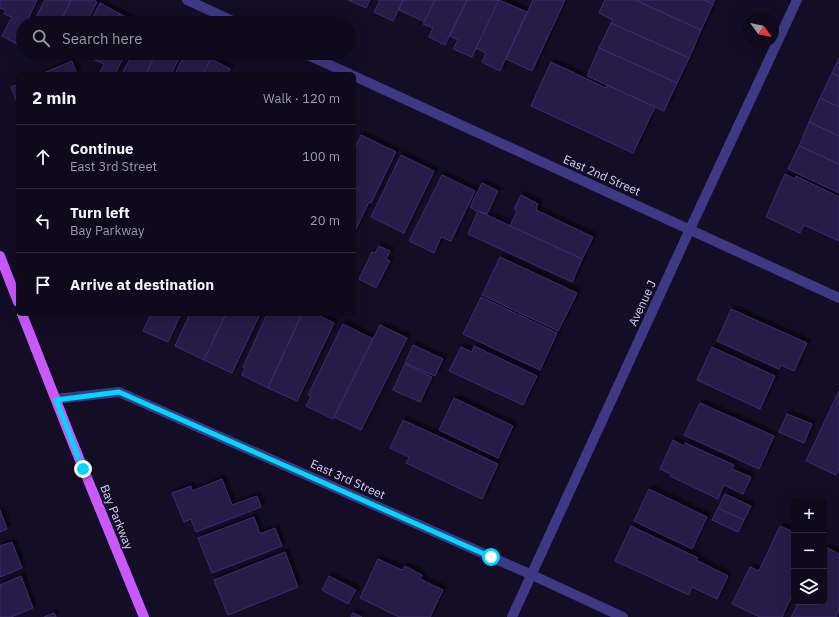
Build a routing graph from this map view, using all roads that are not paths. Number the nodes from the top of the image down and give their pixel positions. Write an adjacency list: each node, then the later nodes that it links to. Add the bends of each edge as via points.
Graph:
1 (187, 0): 3 (street)
2 (797, 0): 7 (street, Avenue J)
3 (222, 16)
4 (319, 60): 5 (street)
5 (346, 72)
6 (356, 77): 7 (street, East 2nd Street)
7 (690, 229): 10 (street, East 2nd Street); 13 (street, Avenue J)
8 (0, 256): 9 (main road)
9 (16, 297)
10 (839, 298)
11 (23, 316): 12 (main road, Bay Parkway)
12 (56, 400): 13 (street, East 3rd Street, via 119,392); 14 (main road, Bay Parkway)
13 (532, 575): 15 (street, Avenue J); 16 (street, East 3rd Street)
14 (144, 617)
15 (512, 617)
16 (623, 617)

